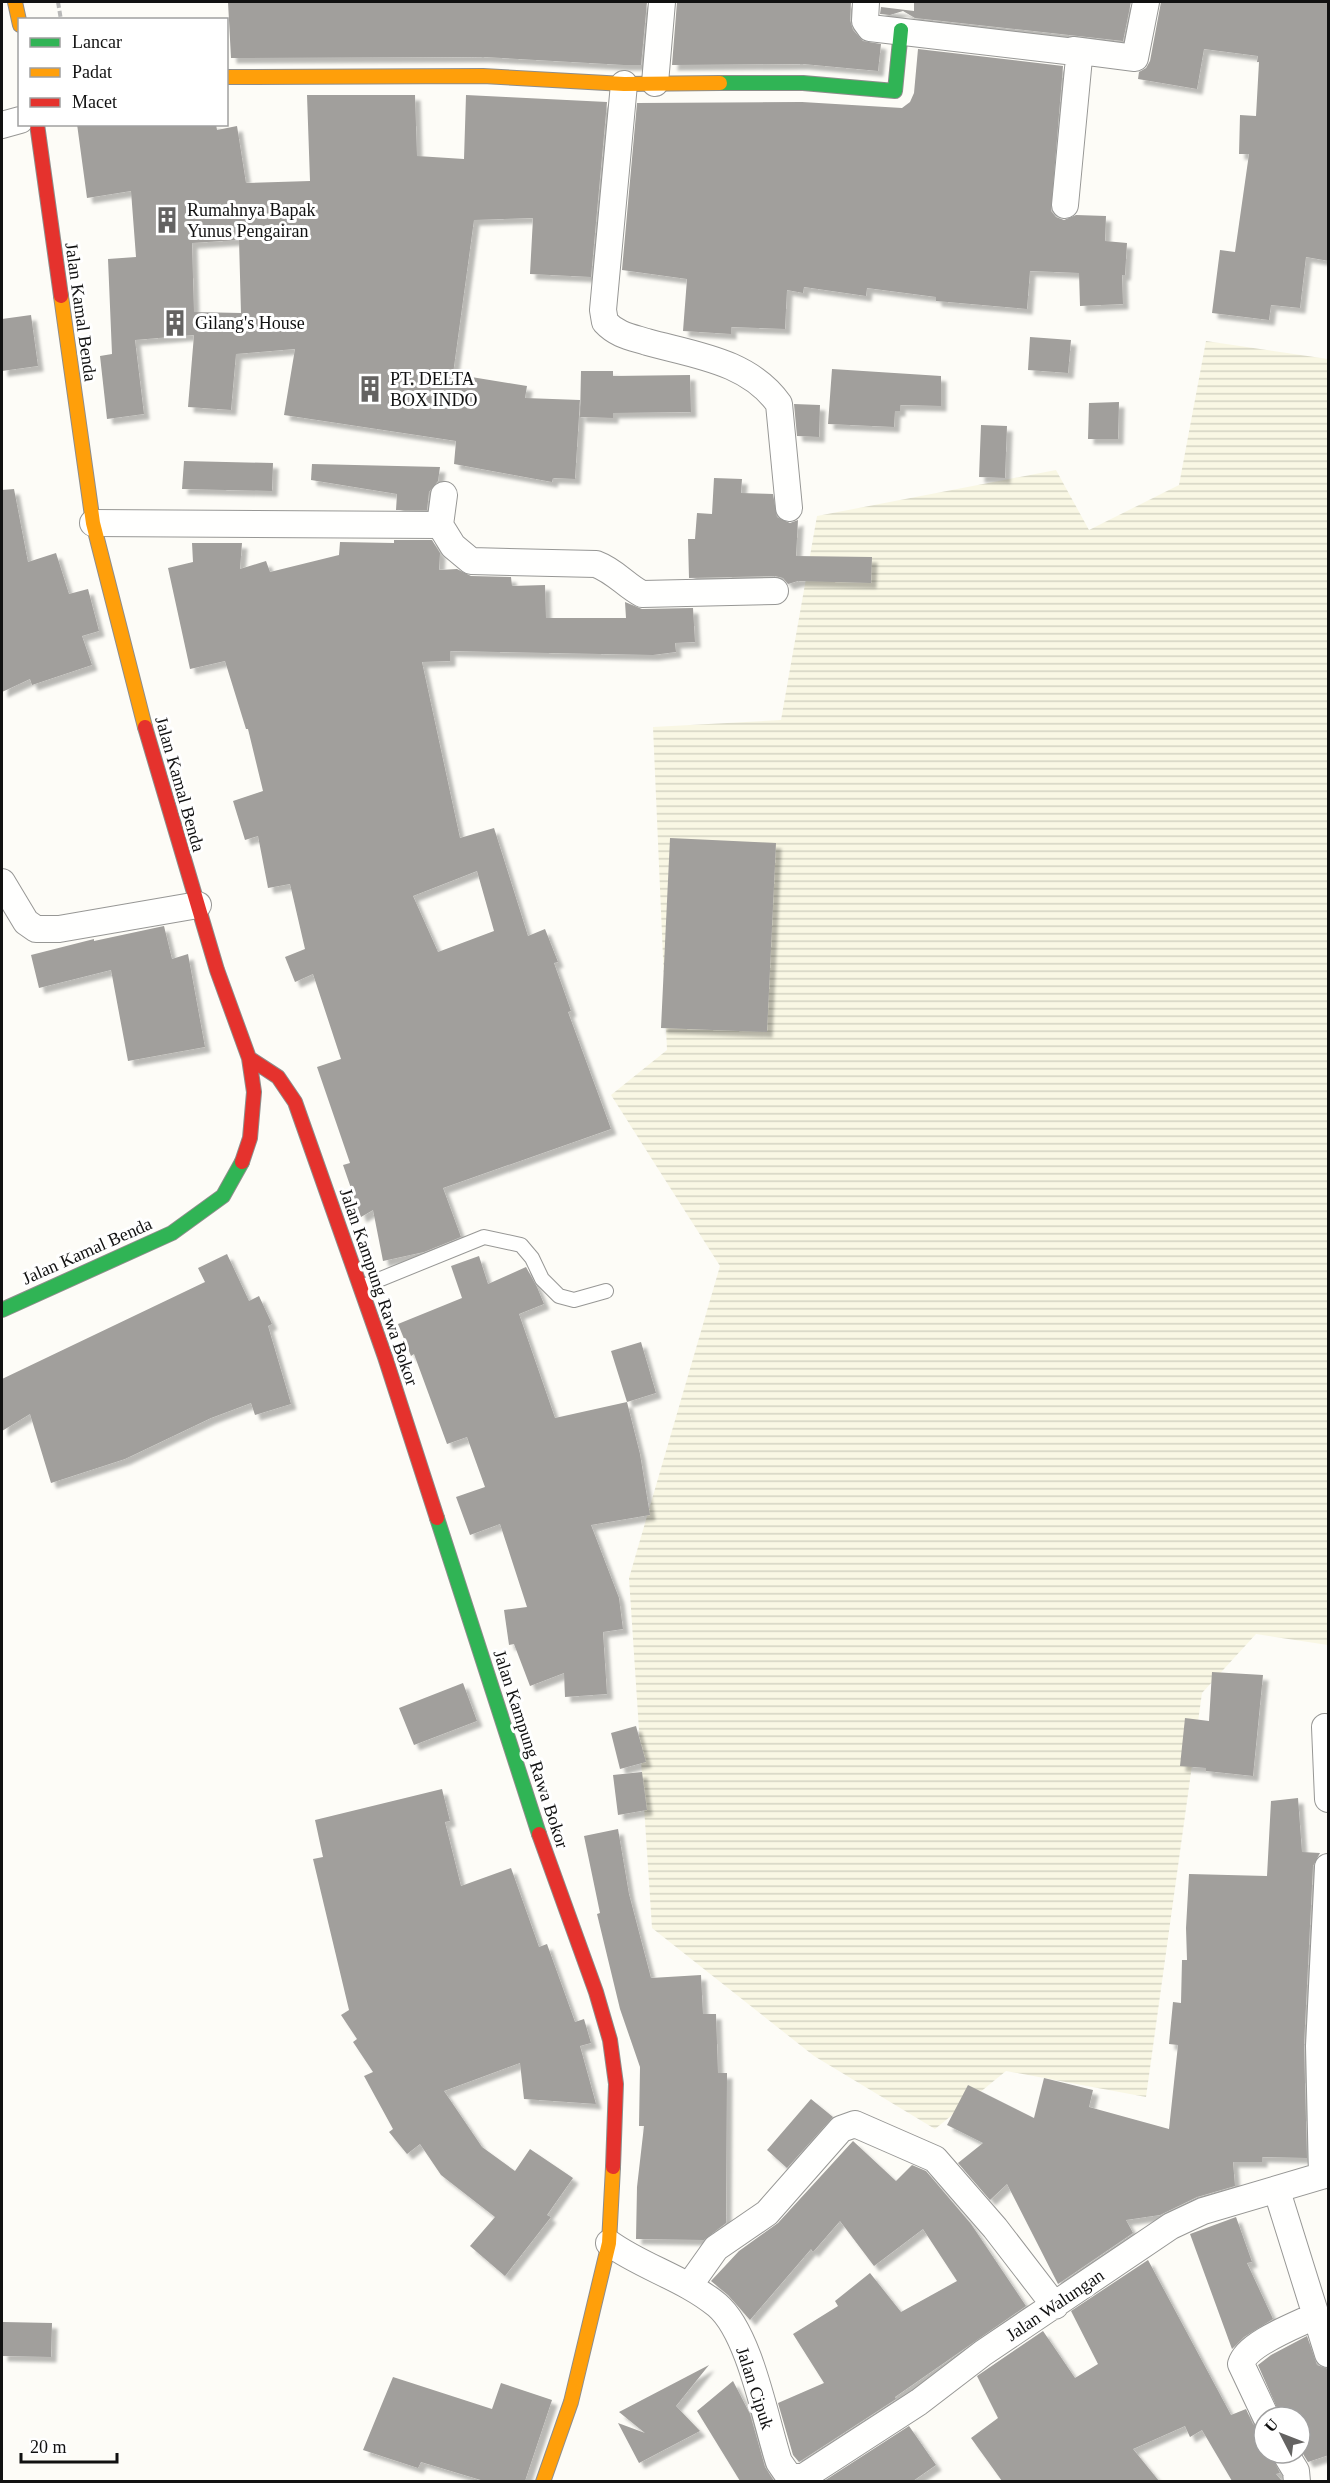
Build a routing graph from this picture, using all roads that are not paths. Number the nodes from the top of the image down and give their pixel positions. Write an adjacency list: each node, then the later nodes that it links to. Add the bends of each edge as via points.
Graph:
1 (15, 2): 5 (street)
2 (662, 2): 9 (street)
3 (866, 2): 6 (street, via 868,27)
4 (1146, 2): 7 (street, via 1135,58)
5 (18, 18)
6 (901, 30): 7 (street); 9 (street, via 895,91 803,83)
7 (1073, 50): 14 (street, via 1079,58)
8 (228, 77): 10 (street, via 483,76)
9 (655, 83): 10 (street)
10 (624, 84): 16 (street, via 605,322 622,335 737,368 771,392 779,404)
11 (18, 121): 12 (street)
12 (2, 125)
13 (37, 126): 17 (street, Jalan Kamal Benda)
14 (1065, 205)
15 (444, 495): 18 (street)
16 (789, 508)
17 (103, 523): 18 (street); 21 (street, Jalan Kamal Benda, via 157,773)
18 (440, 525): 19 (street, via 453,546 471,561 596,564 611,570 629,588 642,594)
19 (775, 591)
20 (2, 882): 21 (street, via 26,922 36,929 59,929)
21 (198, 905): 22 (street, Jalan Kamal Benda)
22 (249, 1058): 23 (street, Jalan Kampung Rawa Bokor, via 278,1077 295,1102); 25 (street, Jalan Kamal Benda, via 254,1092 250,1138 238,1173 222,1196 171,1233)
23 (367, 1284): 24 (lane, via 484,1237 521,1245 542,1279 559,1296 574,1300); 31 (street, Jalan Kampung Rawa Bokor, via 539,1834 610,2040 616,2084)
24 (606, 1291)
25 (2, 1310)
26 (1324, 1727): 27 (street)
27 (1329, 1799)
28 (1329, 1867): 29 (street, via 1319,2046)
29 (1325, 2175): 30 (street, Jalan Walungan)
30 (1277, 2191): 33 (street, Jalan Walungan, via 1203,2211 1171,2226); 34 (street)
31 (613, 2246): 32 (street, Jalan Cipuk); 39 (street, Jalan Kampung Rawa Bokor, via 571,2402)
32 (689, 2286): 33 (street, via 716,2248 766,2213 841,2129 855,2124 935,2159); 38 (street, Jalan Cipuk, via 718,2305 732,2322 752,2368 779,2462 788,2475)
33 (1055, 2306): 38 (street, Jalan Walungan)
34 (1317, 2315): 35 (street); 36 (street, via 1255,2346 1243,2360 1241,2364)
35 (1329, 2354)
36 (1260, 2405)
37 (1293, 2465): 40 (street)
38 (804, 2480)
39 (543, 2481)
40 (1297, 2481)

